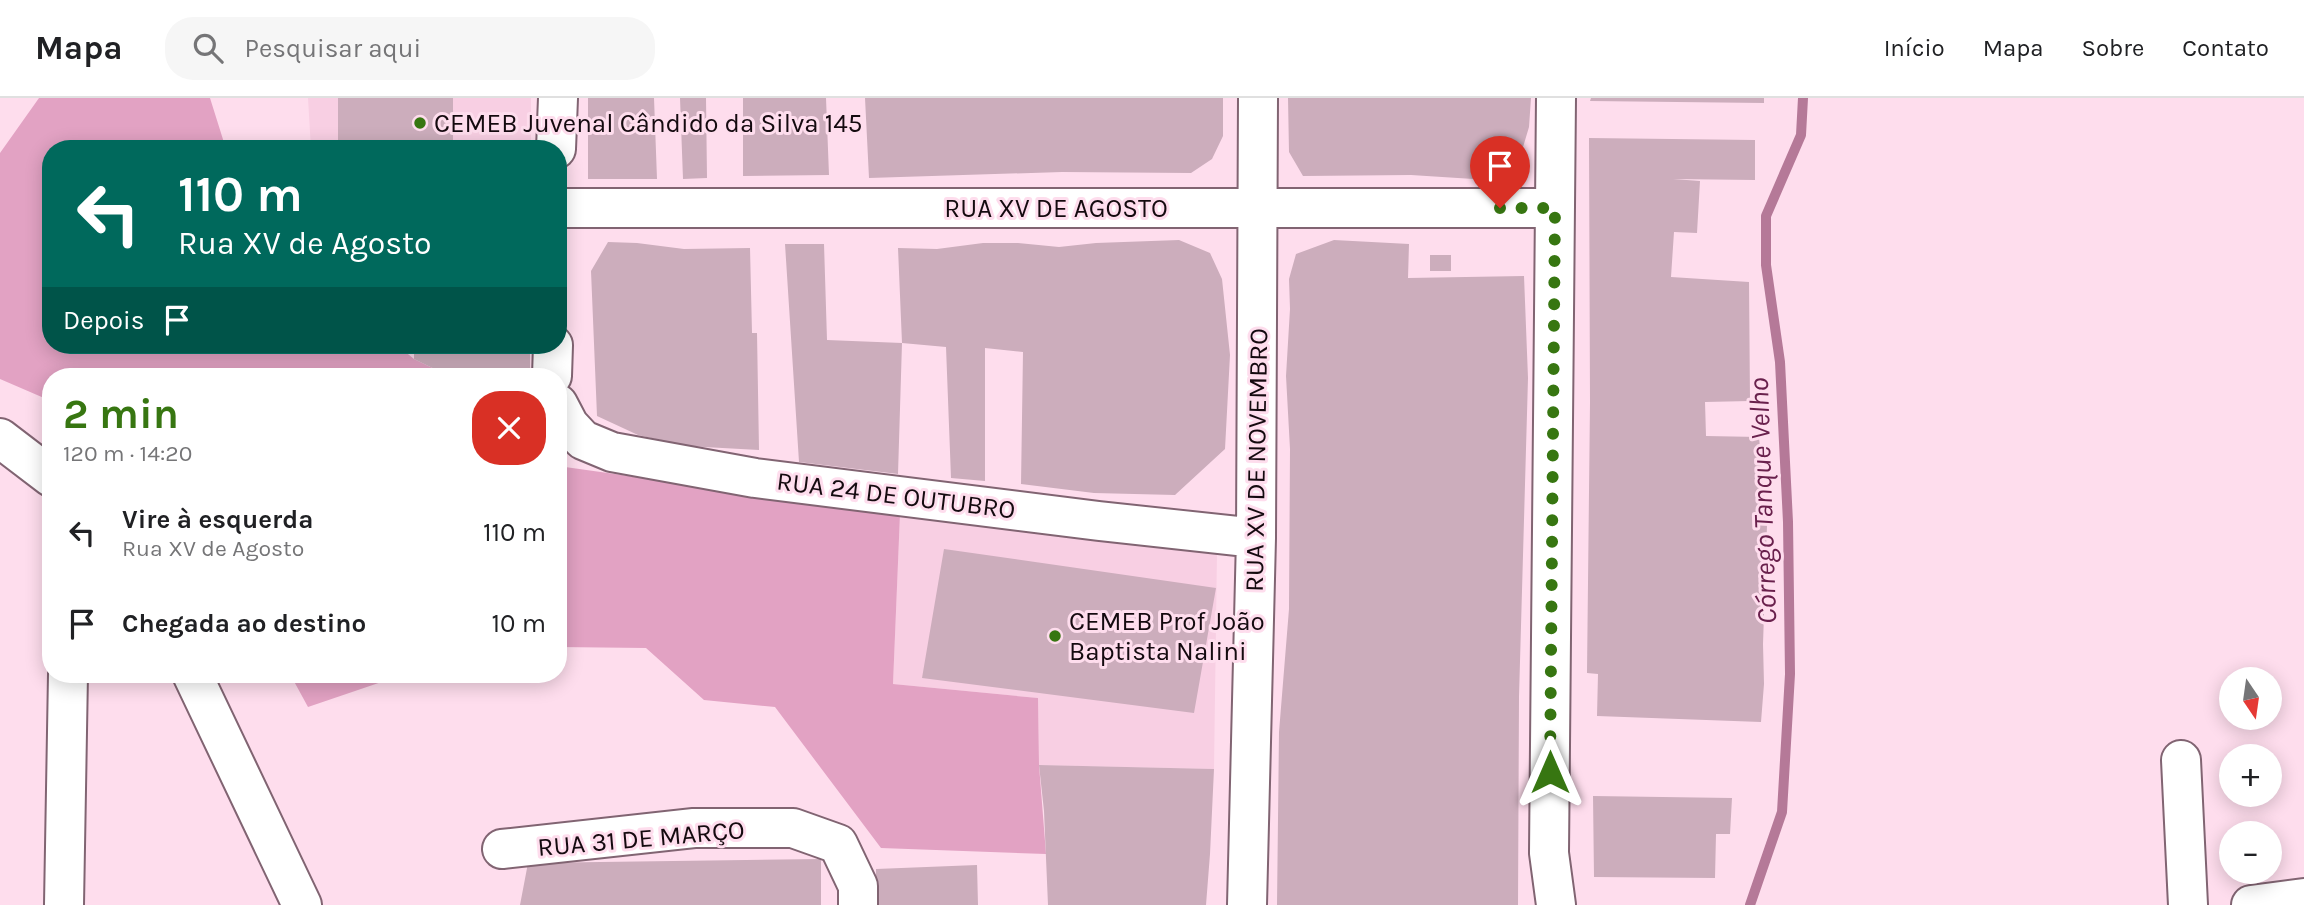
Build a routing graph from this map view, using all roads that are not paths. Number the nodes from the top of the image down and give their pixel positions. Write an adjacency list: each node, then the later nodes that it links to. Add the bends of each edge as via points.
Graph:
1 (558, 98): 4 (street)
2 (1258, 98): 7 (street, RUA XV DE NOVEMBRO)
3 (1556, 98): 6 (street)
4 (556, 140)
5 (567, 208): 7 (street, RUA XV DE AGOSTO)
6 (1555, 208): 7 (street, RUA XV DE AGOSTO); 21 (street, via 1549,853)
7 (1257, 209): 11 (street, RUA XV DE NOVEMBRO)
8 (567, 421): 11 (street, RUA 24 DE OUTUBRO, via 583,440 612,452 755,478)
9 (0, 438): 10 (street)
10 (42, 470)
11 (1256, 538): 20 (street, RUA XV DE NOVEMBRO)
12 (68, 683): 17 (street)
13 (196, 683): 18 (street)
14 (2181, 760): 22 (street)
15 (502, 849): 19 (street, RUA 31 DE MARÇO, via 694,828 793,828 838,844 858,886)
16 (2304, 898): 23 (street)
17 (64, 905)
18 (302, 905)
19 (858, 905)
20 (1247, 905)
21 (1556, 905)
22 (2188, 905)
23 (2251, 905)

